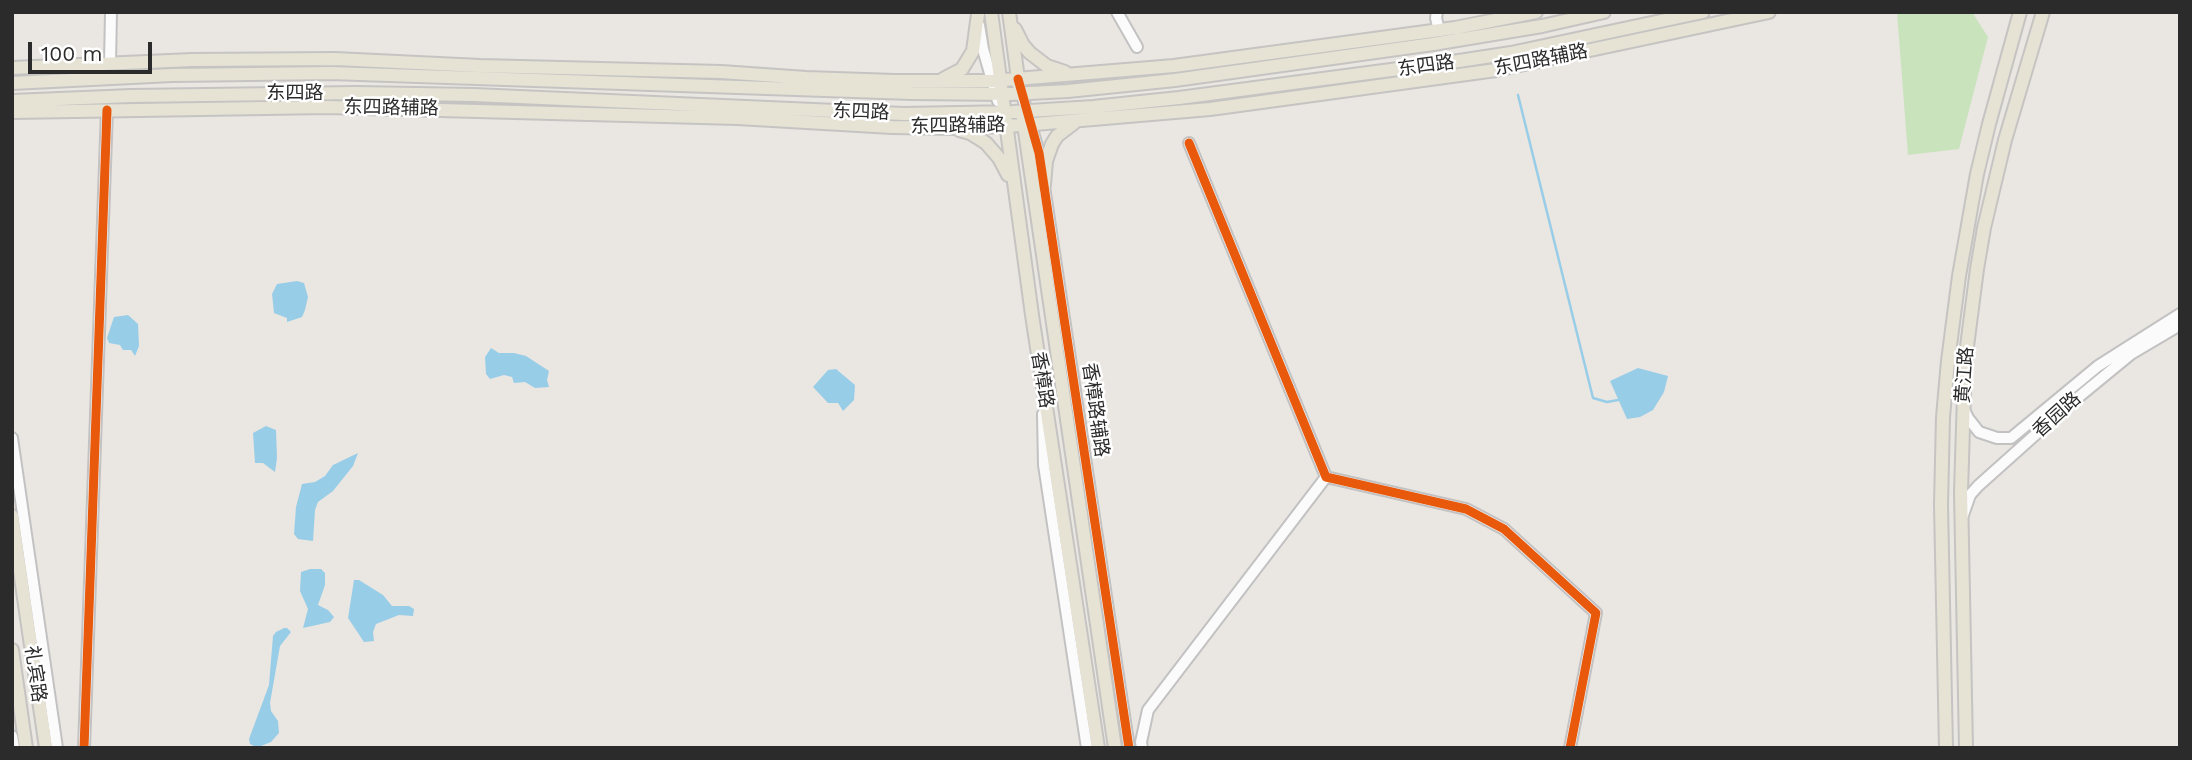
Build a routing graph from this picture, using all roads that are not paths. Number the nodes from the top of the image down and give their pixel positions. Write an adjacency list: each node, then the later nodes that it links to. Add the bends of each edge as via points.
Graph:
1 (111, 12): 14 (street)
2 (1009, 12): 18 (main road, via 1023,45 1039,61 1056,70); 22 (main road, 香樟路)
3 (1117, 12): 13 (street)
4 (1437, 12): 12 (street)
5 (1536, 12): 12 (main road)
6 (1604, 12): 19 (main road, 东四路, via 1485,36)
7 (1703, 12): 32 (main road, 东四路, via 1498,55)
8 (1769, 12): 37 (main road, 东四路辅路, via 1496,70)
9 (2020, 12): 67 (main road, 黄江路, via 1977,174 1948,360 1941,505)
10 (2043, 12): 49 (main road, 黄江路, via 1984,228)
11 (982, 13): 23 (main road, via 967,63); 25 (main road, 香樟路)
12 (1439, 30): 16 (main road)
13 (1137, 47)
14 (110, 63): 15 (main road); 20 (main road, via 335,59)
15 (91, 64): 17 (main road); 21 (main road)
16 (1170, 66): 18 (main road); 19 (main road)
17 (12, 68)
18 (1083, 74): 22 (main road)
19 (1212, 74): 28 (main road, 东四路)
20 (783, 76): 23 (main road); 26 (main road)
21 (130, 77): 24 (main road, 东四路); 26 (main road, 东四路, via 331,73)
22 (1018, 79): 25 (main road); 28 (main road, 香樟路)
23 (936, 82): 25 (main road); 27 (main road)
24 (12, 83)
25 (997, 87): 27 (main road, 东四路); 28 (main road, 东四路); 38 (main road, 香樟路)
26 (833, 91): 27 (main road, 东四路)
27 (882, 92)
28 (1021, 93): 39 (main road, 香樟路)
29 (44, 99): 30 (main road, 东四路); 31 (main road, 东四路); 35 (main road)
30 (62, 99): 34 (main road, 东四路, via 356,93); 36 (main road)
31 (12, 101)
32 (1149, 101): 33 (main road, 东四路); 37 (main road)
33 (1126, 104): 39 (main road, 东四路); 40 (main road)
34 (779, 108): 38 (main road, 东四路); 41 (main road)
35 (12, 110): 36 (main road, 东四路辅路)
36 (110, 110): 41 (main road, 东四路辅路, via 351,107 738,118); 60 (street)
37 (1194, 110): 40 (main road, 东四路辅路)
38 (1004, 117): 39 (main road, 东四路); 42 (main road, 东四路辅路); 45 (main road, 香樟路)
39 (1026, 118): 40 (main road, 东四路辅路); 44 (street, 香樟路辅路, via 1040,153); 63 (main road, 香樟路)
40 (1081, 121): 44 (main road, via 1066,128 1052,144)
41 (830, 125): 42 (main road, 东四路辅路)
42 (945, 128): 45 (main road, via 970,133 986,143)
43 (1189, 143): 51 (street)
44 (1044, 185): 64 (street, 香樟路辅路)
45 (1014, 189): 48 (main road, 香樟路)
46 (2180, 313): 49 (street, 香园路, via 2098,366 2011,438 1979,432)
47 (2180, 325): 53 (street, 香园路, via 2104,374 1978,486 1965,506)
48 (1044, 394): 61 (street, via 1044,465); 62 (main road, 香樟路)
49 (1963, 406): 53 (main road, 黄江路)
50 (12, 438): 59 (street)
51 (1326, 477): 65 (street, via 1148,710); 66 (street, via 1466,509 1504,529 1597,613)
52 (12, 516): 58 (main road, 礼宾路)
53 (1961, 528): 68 (main road, 黄江路)
54 (12, 650): 57 (main road, 礼宾路)
55 (12, 736): 56 (street)
56 (14, 748)
57 (26, 748)
58 (46, 748)
59 (57, 748)
60 (85, 748)
61 (1087, 748)
62 (1098, 748)
63 (1115, 748)
64 (1129, 748)
65 (1142, 748)
66 (1570, 748)
67 (1946, 748)
68 (1966, 748)

